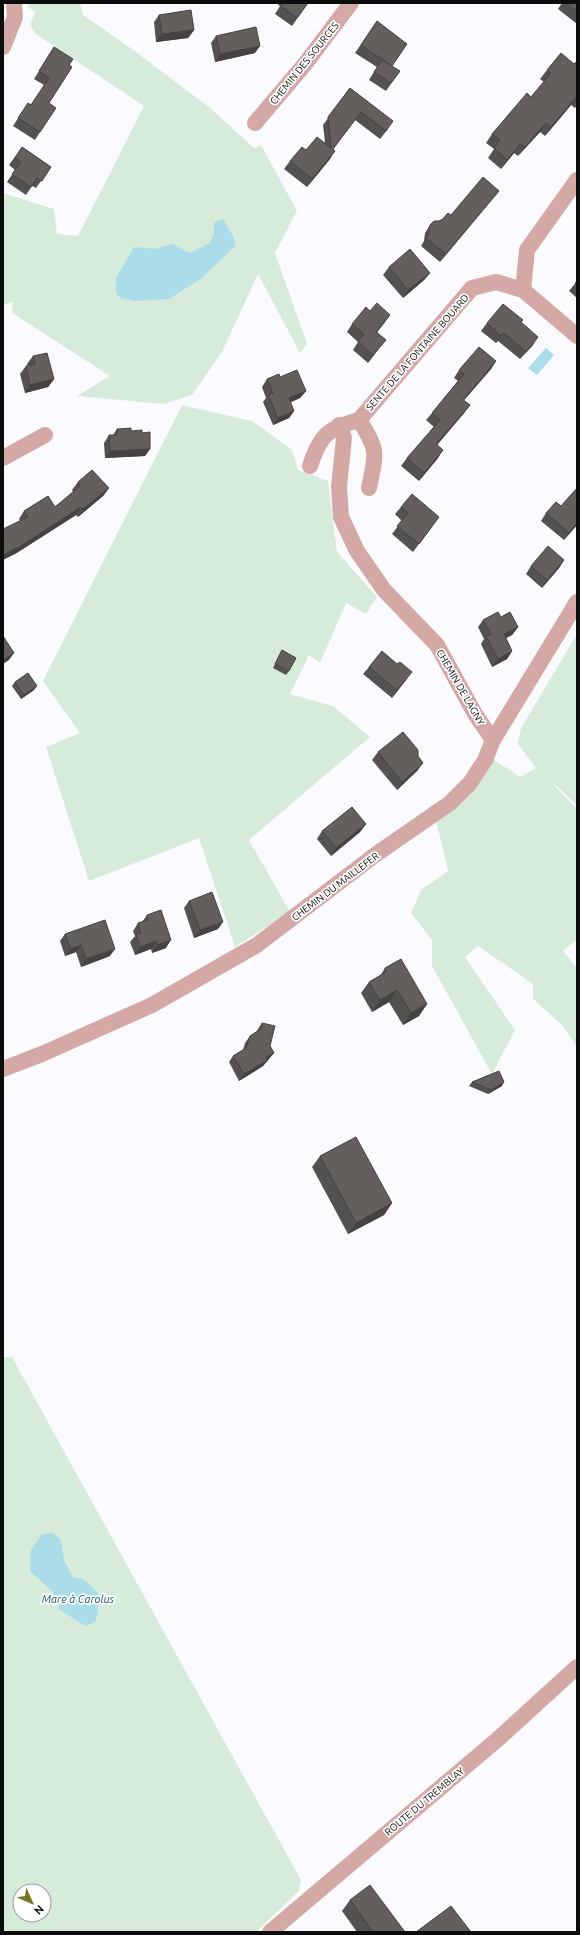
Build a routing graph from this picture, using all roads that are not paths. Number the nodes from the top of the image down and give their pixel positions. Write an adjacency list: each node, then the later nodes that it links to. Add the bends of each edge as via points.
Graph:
1 (14, 3): 3 (street, via 15,17)
2 (351, 3): 4 (street, CHEMIN DES SOURCES, via 305,64)
3 (3, 47)
4 (255, 123)
5 (577, 180): 6 (street, via 528,250)
6 (523, 290): 7 (street, SENTE DE LA FONTAINE BOUARD); 8 (street, SENTE DE LA FONTAINE BOUARD, via 496,282 472,288)
7 (577, 336)
8 (359, 420): 9 (street, SENTE DE LA FONTAINE BOUARD); 13 (street, SENTE DE LA FONTAINE BOUARD, via 372,438 376,456)
9 (339, 425): 12 (street, SENTE DE LA FONTAINE BOUARD, via 323,437); 15 (street, CHEMIN DE LAGNY, via 344,438 339,487 341,517 357,551 384,590 437,645 475,714)
10 (45, 435): 11 (street)
11 (3, 458)
12 (310, 466)
13 (369, 488)
14 (577, 602): 15 (street, CHEMIN DU MAILLEFER)
15 (493, 740): 16 (street, CHEMIN DU MAILLEFER, via 485,760 470,783 450,803 375,855 257,945 152,1005)
16 (3, 1069)
17 (577, 1667): 18 (street, ROUTE DU TREMBLAY, via 498,1739)
18 (270, 1932)

